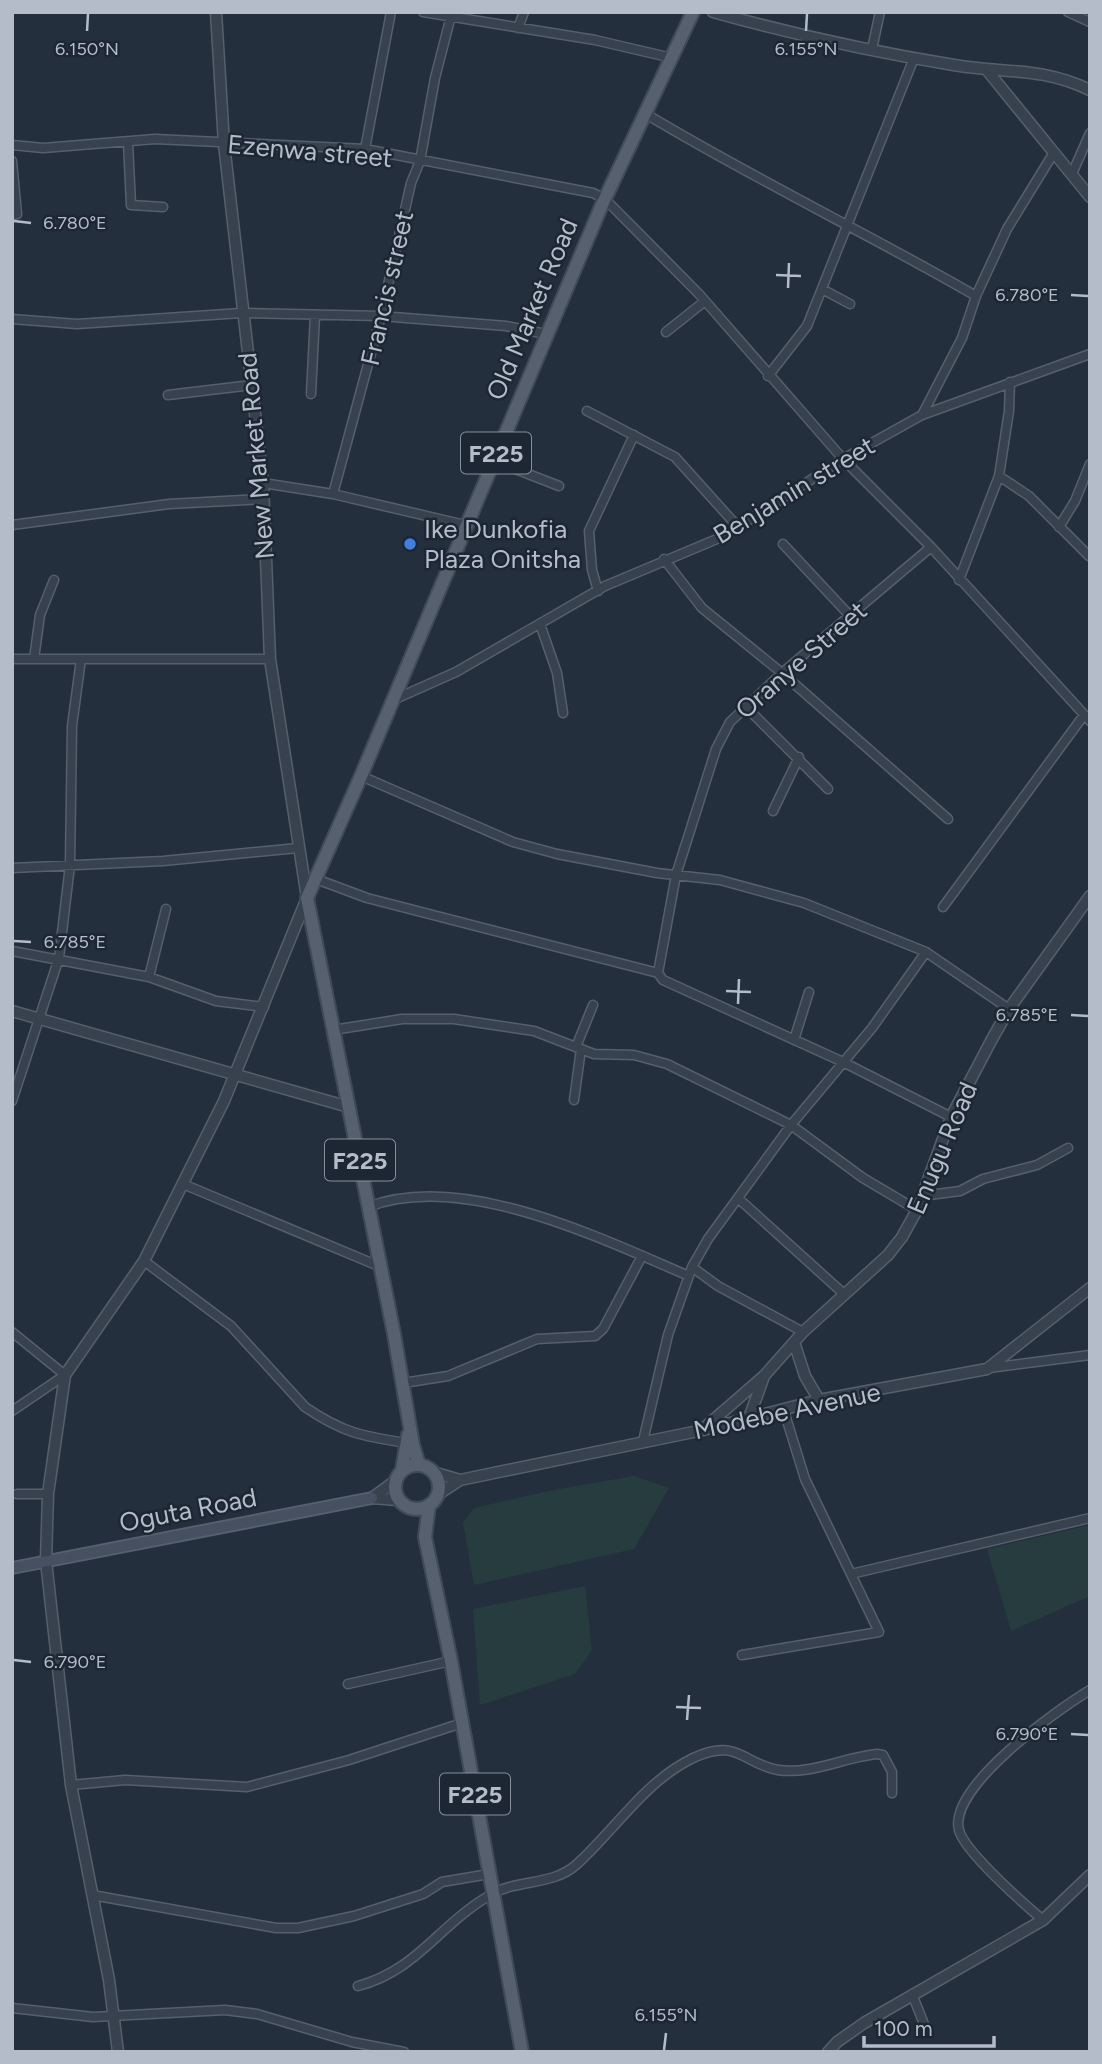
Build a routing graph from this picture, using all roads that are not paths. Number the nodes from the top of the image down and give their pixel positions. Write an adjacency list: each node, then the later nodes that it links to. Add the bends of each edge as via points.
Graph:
1 (216, 12): 20 (street, New Market Road)
2 (391, 12): 22 (street)
3 (423, 12): 9 (street)
4 (524, 12): 11 (street)
5 (693, 12): 13 (main road, Old Market Road / F225)
6 (713, 12): 12 (street, via 797,36)
7 (880, 12): 12 (street)
8 (1068, 12): 10 (street)
9 (452, 14): 11 (street); 25 (street, Francis street)
10 (1090, 22)
11 (518, 28): 13 (street)
12 (872, 49): 14 (street)
13 (671, 58): 17 (main road, Old Market Road / F225)
14 (914, 58): 15 (street); 31 (street)
15 (986, 69): 16 (street, via 1048,74); 23 (street)
16 (1090, 90)
17 (646, 114): 28 (main road, Old Market Road / F225); 31 (street)
18 (1090, 133): 26 (street)
19 (128, 142): 20 (street, Ezenwa street, via 155,139); 21 (street, Ezenwa street, via 43,148); 29 (street, via 131,205)
20 (224, 144): 22 (street, Ezenwa street); 36 (street, New Market Road)
21 (12, 145)
22 (365, 149): 25 (street, Ezenwa street)
23 (1053, 154): 26 (street); 33 (street, via 1007,229)
24 (12, 161): 30 (street, via 17,214)
25 (420, 161): 28 (street, Ezenwa street); 38 (street, Francis street)
26 (1072, 174): 27 (street)
27 (1090, 197)
28 (605, 198): 34 (street); 41 (main road, Old Market Road / F225)
29 (163, 207)
30 (12, 215)
31 (846, 228): 32 (street); 33 (street)
32 (822, 289): 35 (street); 43 (street, via 807,326)
33 (976, 296): 49 (street, via 961,338)
34 (705, 301): 40 (street); 43 (street)
35 (850, 304)
36 (241, 313): 37 (street); 39 (street, via 77,324); 45 (street, New Market Road)
37 (316, 315): 38 (street); 46 (street)
38 (382, 316): 41 (street, via 506,326); 57 (street, Francis street)
39 (12, 319)
40 (666, 332)
41 (546, 334): 52 (main road, Old Market Road / F225)
42 (1090, 354): 44 (street, Benjamin street)
43 (768, 376): 51 (street)
44 (1010, 382): 49 (street, Benjamin street); 54 (street)
45 (252, 385): 47 (street); 55 (street, New Market Road)
46 (311, 394)
47 (168, 395)
48 (587, 411): 50 (street)
49 (922, 415): 51 (street, Benjamin street)
50 (634, 435): 61 (street, via 675,457); 69 (street, via 589,531)
51 (843, 459): 61 (street, Benjamin street); 64 (street)
52 (492, 460): 56 (street); 60 (main road, Old Market Road / F225)
53 (1090, 464): 62 (street)
54 (999, 476): 62 (street, via 1029,496); 68 (street)
55 (263, 483): 57 (street); 58 (street, New Market Road)
56 (559, 486)
57 (333, 494): 60 (street)
58 (263, 499): 59 (street, via 169,503); 75 (street, New Market Road)
59 (12, 525)
60 (465, 525): 77 (main road, Old Market Road / F225)
61 (738, 527): 66 (street, Benjamin street)
62 (1059, 527): 65 (street)
63 (783, 544): 70 (street)
64 (931, 547): 68 (street); 70 (street, Oranye Street)
65 (1089, 556)
66 (664, 559): 69 (street, Benjamin street); 76 (street, via 702,608)
67 (54, 580): 73 (street, via 40,615)
68 (959, 580): 80 (street)
69 (597, 591): 71 (street, Benjamin street)
70 (851, 617): 76 (street, Oranye Street)
71 (540, 624): 77 (street, Benjamin street, via 456,672); 79 (street, via 557,673)
72 (12, 659): 73 (street)
73 (34, 659): 74 (street)
74 (81, 659): 75 (street); 87 (street, via 72,726)
75 (270, 659): 86 (street, New Market Road)
76 (782, 673): 78 (street, Oranye Street); 85 (street)
77 (393, 700): 82 (main road, Old Market Road / F225)
78 (746, 707): 81 (street); 89 (street, Oranye Street, via 730,722 716,749)
79 (563, 713)
80 (1087, 718): 93 (street)
81 (799, 757): 83 (street); 84 (street)
82 (361, 776): 89 (street, via 513,842); 90 (main road, Old Market Road / F225)
83 (828, 789)
84 (773, 811)
85 (948, 819)
86 (298, 848): 87 (street); 92 (street, New Market Road)
87 (70, 865): 88 (street); 97 (street)
88 (12, 868)
89 (676, 874): 96 (street, via 720,880 804,903); 98 (street, Oranye Street)
90 (316, 879): 92 (main road, Old Market Road / F225); 98 (street, via 367,898)
91 (1090, 896): 103 (street, Enugu Road)
92 (307, 898): 102 (street); 106 (main road, F225)
93 (943, 906)
94 (166, 909): 99 (street)
95 (12, 951): 97 (street)
96 (926, 953): 103 (street); 109 (street)
97 (59, 958): 99 (street); 105 (street)
98 (658, 973): 107 (street, via 663,980)
99 (149, 977): 102 (street, via 216,1001)
100 (809, 992): 107 (street)
101 (593, 1005): 108 (street)
102 (264, 1007): 110 (street)
103 (1009, 1009): 114 (street, Enugu Road)
104 (12, 1011): 105 (street)
105 (39, 1019): 110 (street); 112 (street)
106 (333, 1030): 108 (street, via 402,1019 454,1019 534,1031); 113 (main road, F225)
107 (794, 1040): 109 (street)
108 (579, 1048): 111 (street); 115 (street, via 667,1064)
109 (843, 1062): 114 (street); 115 (street)
110 (235, 1073): 113 (street); 117 (street)
111 (574, 1100)
112 (12, 1101)
113 (349, 1107): 120 (main road, F225)
114 (951, 1117): 118 (street, Enugu Road)
115 (791, 1125): 119 (street); 121 (street, via 863,1178)
116 (1069, 1149): 118 (street, via 1037,1166 983,1179 960,1191)
117 (183, 1184): 123 (street); 124 (street)
118 (922, 1196): 121 (street, Enugu Road)
119 (739, 1199): 125 (street); 127 (street)
120 (369, 1207): 122 (street, via 412,1198 520,1210 571,1225); 124 (main road, F225)
121 (917, 1210): 127 (street, Enugu Road, via 888,1255)
122 (642, 1256): 125 (street); 135 (street, via 595,1336 537,1339 448,1376)
123 (145, 1261): 133 (street); 143 (street, via 231,1326 320,1417 352,1433)
124 (380, 1267): 135 (main road, F225)
125 (690, 1272): 129 (street); 142 (street, via 668,1335)
126 (1090, 1289): 132 (street, Modebe Avenue)
127 (844, 1294): 129 (street, Enugu Road)
128 (12, 1332): 133 (street)
129 (803, 1332): 130 (street, Enugu Road)
130 (793, 1342): 134 (street, Enugu Road); 136 (street)
131 (1090, 1355): 132 (street)
132 (987, 1369): 136 (street, Modebe Avenue)
133 (65, 1375): 137 (street); 149 (street)
134 (764, 1376): 139 (street); 141 (street)
135 (403, 1383): 140 (main road, F225)
136 (819, 1400): 138 (street, Modebe Avenue)
137 (12, 1411)
138 (784, 1411): 139 (street, Modebe Avenue); 158 (street, via 805,1479)
139 (749, 1418): 141 (street, Modebe Avenue)
140 (410, 1424): 143 (main road, F225); 144 (main road, F225)
141 (703, 1430): 142 (street, Modebe Avenue)
142 (643, 1441): 147 (street, Modebe Avenue)
143 (406, 1443): 146 (main road, F225)
144 (419, 1465): 145 (main road); 146 (main road)
145 (433, 1472): 147 (street); 152 (main road, F225, via 438,1483)
146 (399, 1475): 150 (street); 151 (main road, F225)
147 (460, 1480): 152 (street)
148 (18, 1494): 149 (street)
149 (48, 1494): 156 (street)
150 (372, 1498): 151 (street); 156 (main road, Oguta Road)
151 (398, 1500): 153 (main road, F225)
152 (433, 1500): 153 (main road); 155 (main road, F225)
153 (410, 1508): 155 (main road, F225)
154 (1090, 1518): 158 (street)
155 (425, 1537): 160 (main road, F225)
156 (46, 1561): 157 (main road, Oguta Road); 164 (street)
157 (12, 1568)
158 (851, 1574): 159 (street, via 879,1632)
159 (742, 1655)
160 (451, 1661): 161 (street); 163 (main road, F225)
161 (348, 1684)
162 (1090, 1690): 170 (street, via 1048,1716 996,1762 958,1817 963,1840)
163 (462, 1723): 164 (street, via 247,1787 125,1780); 166 (main road, F225)
164 (71, 1785): 169 (street)
165 (892, 1793): 168 (street, via 891,1765 883,1755 777,1770 732,1749 694,1758 652,1784 574,1866 539,1883)
166 (489, 1874): 168 (main road, F225); 169 (street, via 442,1882 423,1894 298,1928)
167 (1090, 1875): 170 (street)
168 (494, 1893): 171 (street, via 443,1929 409,1965); 178 (main road, F225)
169 (92, 1895): 174 (street)
170 (1043, 1920): 172 (street)
171 (358, 1986)
172 (912, 1994): 175 (street); 179 (street)
173 (12, 2008): 174 (street)
174 (114, 2015): 176 (street); 177 (street, via 225,2010 257,2014)
175 (926, 2029)
176 (118, 2052)
177 (404, 2052)
178 (522, 2052)
179 (828, 2052)

